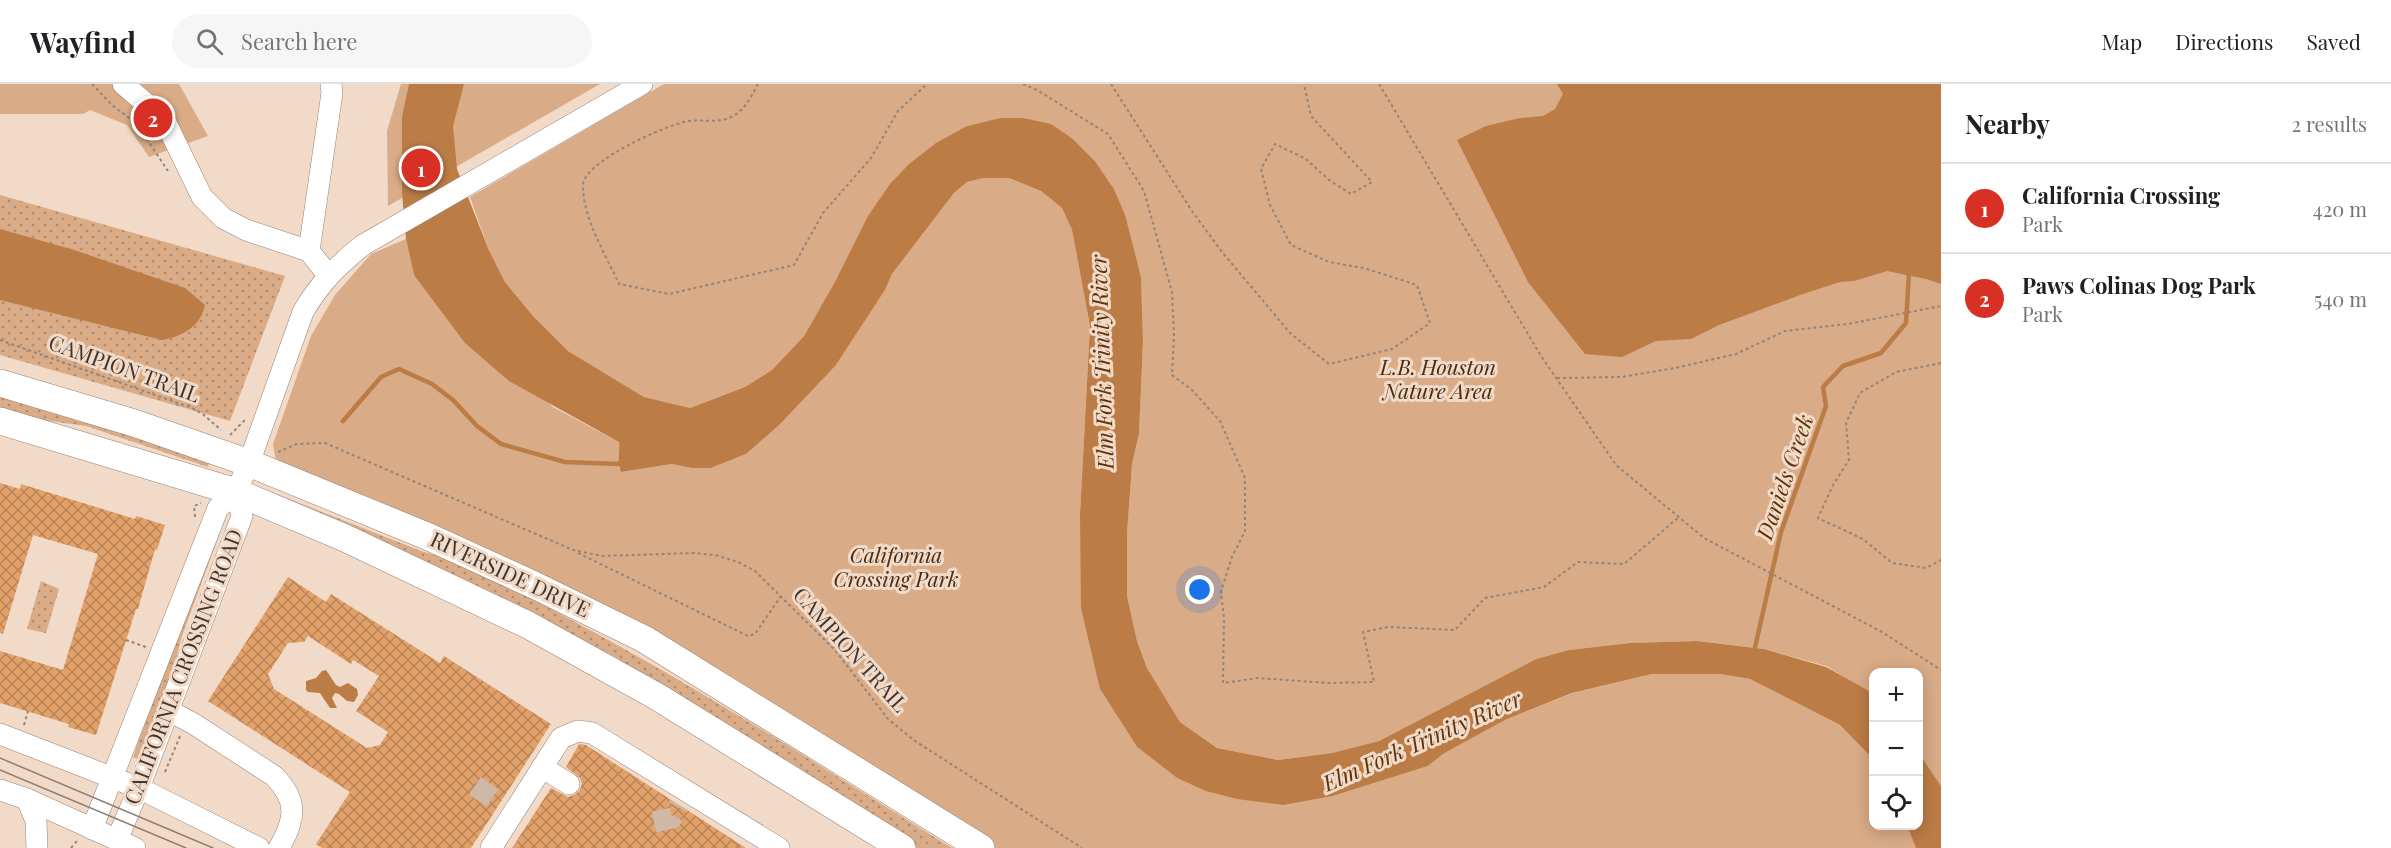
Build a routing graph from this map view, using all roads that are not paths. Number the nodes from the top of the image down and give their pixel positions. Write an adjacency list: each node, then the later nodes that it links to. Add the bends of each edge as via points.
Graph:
1 (123, 84): 4 (street, via 167,125 202,196 223,218)
2 (331, 84): 4 (street)
3 (642, 84): 5 (street, CALIFORNIA CROSSING ROAD, via 363,245)
4 (309, 251): 5 (street)
5 (328, 275): 8 (street, CALIFORNIA CROSSING ROAD, via 303,312 255,419)
6 (0, 383): 8 (main road, RIVERSIDE DRIVE)
7 (0, 421): 9 (main road, RIVERSIDE DRIVE)
8 (261, 459): 9 (street, CALIFORNIA CROSSING ROAD); 26 (main road, RIVERSIDE DRIVE, via 644,639)
9 (236, 492): 10 (street, CALIFORNIA CROSSING ROAD, via 242,516); 13 (street, CALIFORNIA CROSSING ROAD, via 218,508); 25 (main road, RIVERSIDE DRIVE, via 345,538 528,625 656,696)
10 (168, 710): 15 (street, CALIFORNIA CROSSING ROAD); 22 (street, via 280,782 292,807 293,819)
11 (0, 734): 13 (street)
12 (542, 767): 14 (street); 23 (street, via 507,808); 24 (street, via 561,738 578,731 592,733 682,798)
13 (113, 778): 15 (street); 18 (street, CALIFORNIA CROSSING ROAD)
14 (569, 784)
15 (139, 788): 19 (street, CALIFORNIA CROSSING ROAD); 21 (street)
16 (0, 790): 17 (street)
17 (27, 799): 18 (street); 20 (street, via 36,821)
18 (85, 835): 19 (street)
19 (126, 844)
20 (37, 848)
21 (259, 848)
22 (279, 848)
23 (491, 848)
24 (779, 848)
25 (902, 848)
26 (981, 848)

